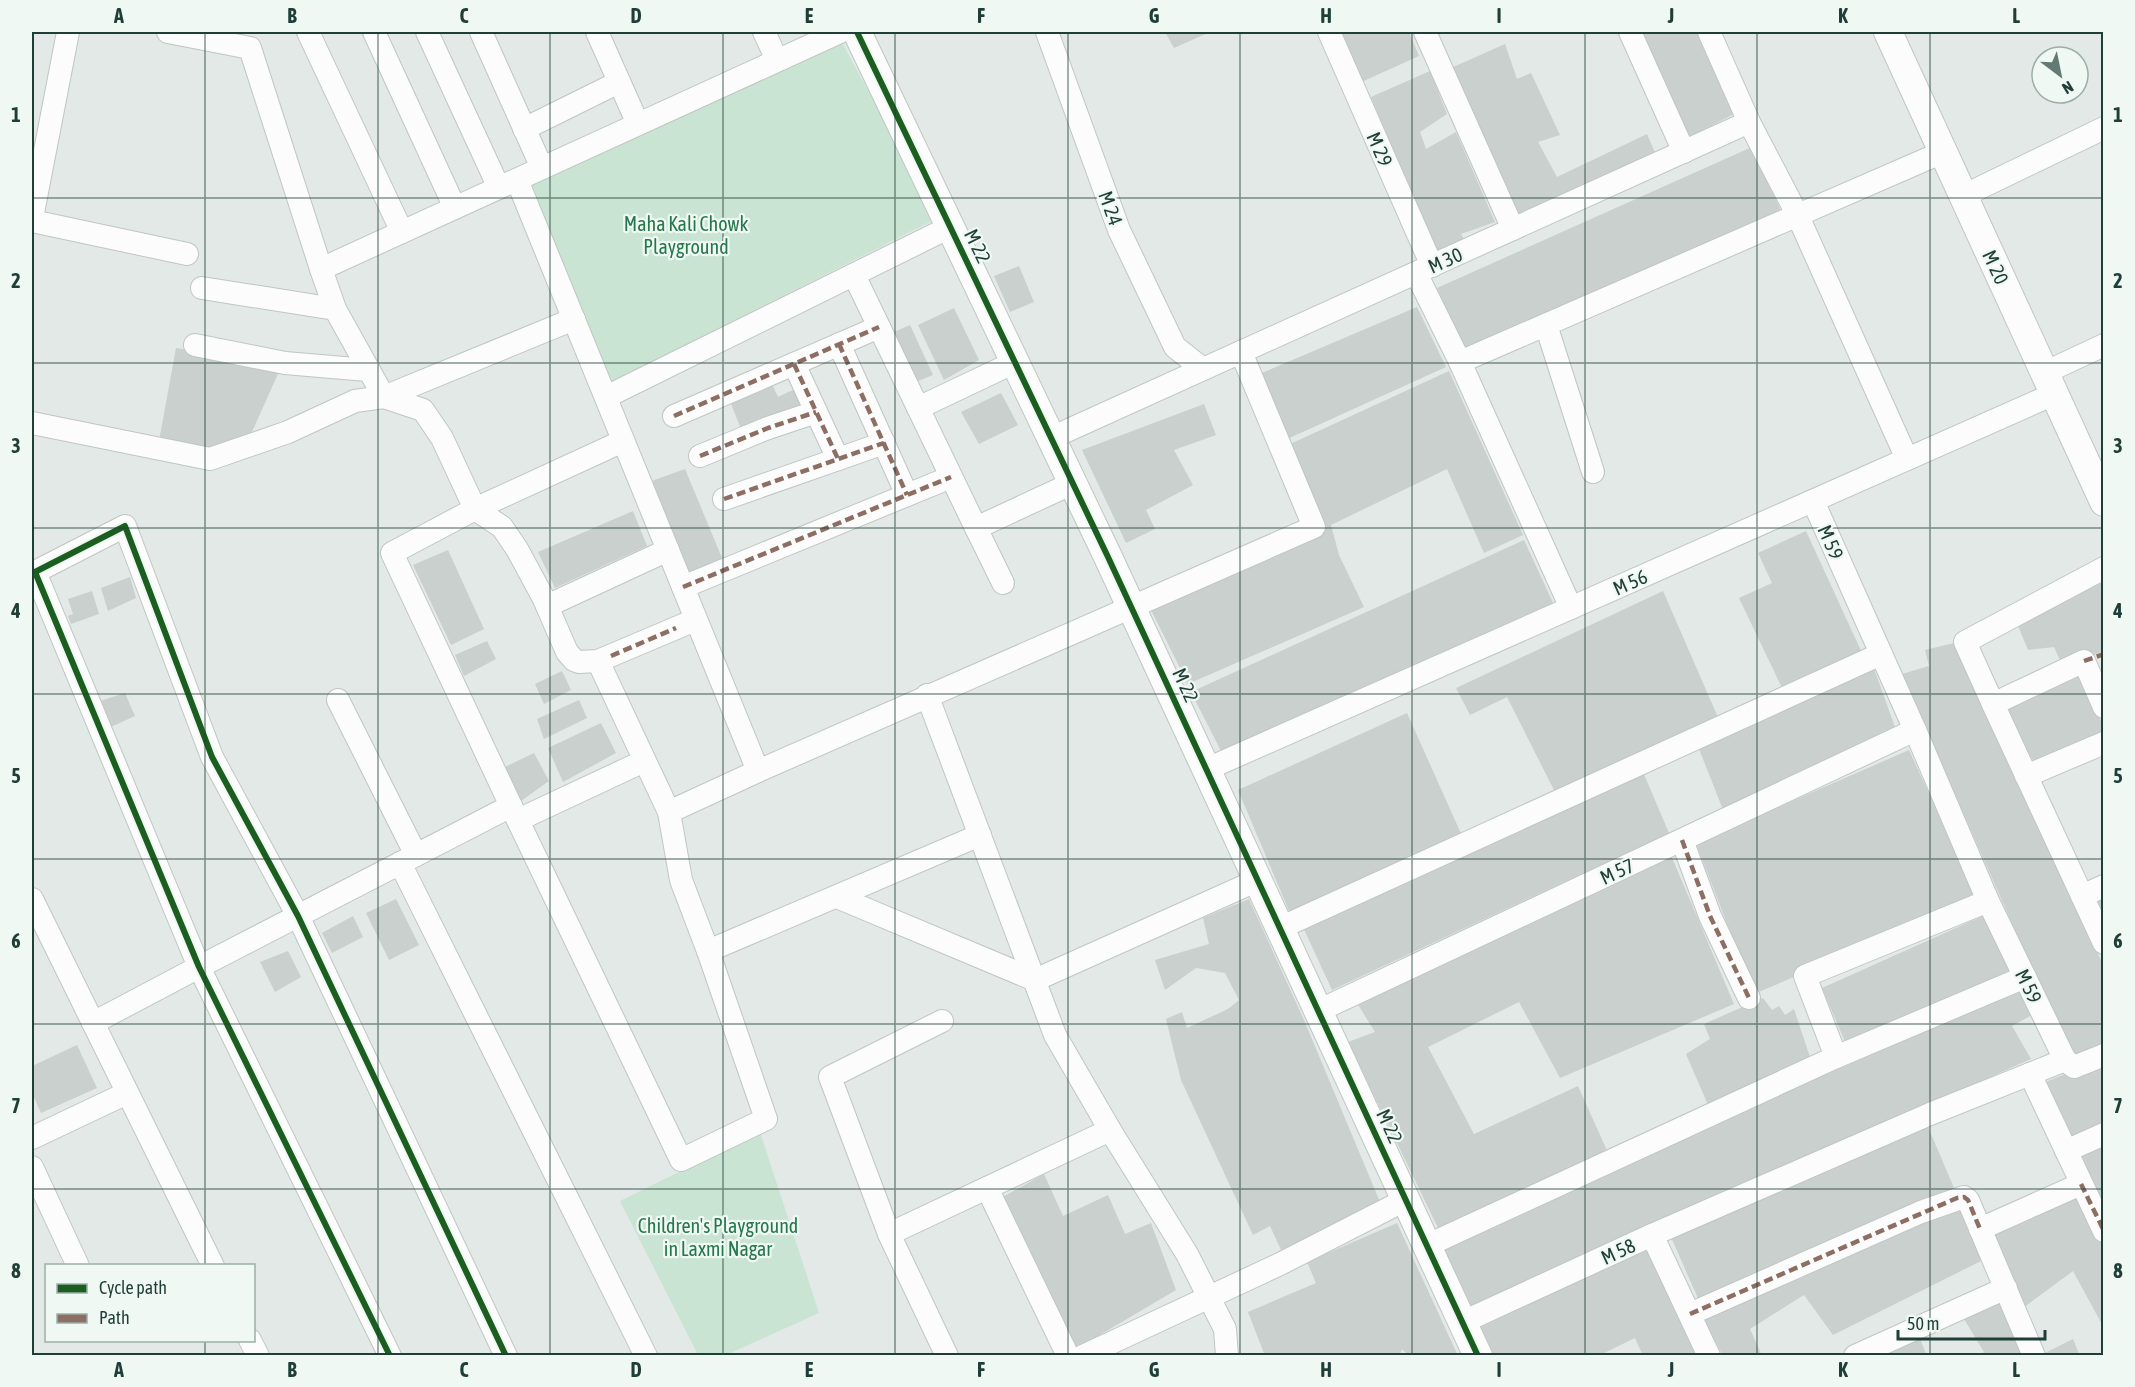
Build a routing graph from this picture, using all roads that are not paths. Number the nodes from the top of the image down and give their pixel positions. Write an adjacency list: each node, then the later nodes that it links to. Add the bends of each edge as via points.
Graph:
1 (69, 32): 31 (street)
2 (168, 32): 17 (street)
3 (308, 32): 34 (street)
4 (374, 32): 29 (street)
5 (427, 32): 27 (street)
6 (481, 32): 23 (street)
7 (597, 32): 19 (street)
8 (764, 32): 18 (street)
9 (840, 32): 18 (street)
10 (857, 32): 32 (street, M 22)
11 (1047, 32): 51 (street, M 24, via 1119,230 1175,347)
12 (1329, 32): 36 (street, M 29)
13 (1425, 32): 33 (street)
14 (1630, 32): 24 (street)
15 (1709, 32): 20 (street)
16 (1888, 32): 25 (street, M 20)
17 (253, 40): 37 (street)
18 (777, 60): 21 (street)
19 (619, 82): 21 (street); 23 (street)
20 (1749, 122): 24 (street, M 30); 30 (street)
21 (638, 124): 26 (street)
22 (2103, 128): 28 (street)
23 (524, 129): 26 (street)
24 (1684, 152): 33 (street, M 30)
25 (1943, 152): 28 (street, M 20); 30 (street)
26 (542, 168): 27 (street)
27 (508, 184): 29 (street); 41 (street)
28 (1963, 196): 53 (street, M 20)
29 (455, 208): 34 (street)
30 (1797, 214): 42 (street); 65 (street)
31 (32, 219): 35 (street)
32 (950, 227): 38 (street); 48 (street, M 22)
33 (1513, 229): 36 (street, M 30)
34 (402, 232): 37 (street)
35 (187, 254)
36 (1424, 269): 47 (street, M 30); 49 (street, M 29)
37 (321, 270): 40 (street)
38 (854, 275): 43 (street); 55 (street)
39 (202, 288): 40 (street)
40 (334, 309): 52 (street)
41 (574, 319): 54 (street); 55 (street)
42 (1546, 325): 49 (street); 66 (street)
43 (879, 327): 44 (street); 56 (street)
44 (839, 344): 50 (street); 62 (street)
45 (195, 345): 52 (street, via 285,363)
46 (2103, 345): 53 (street, M 56)
47 (1241, 352): 51 (street, M 30); 80 (street, via 1314,527)
48 (1015, 362): 56 (street); 60 (street, M 22)
49 (1460, 362): 81 (street, M 29)
50 (794, 364): 57 (street); 58 (street)
51 (1203, 369): 60 (street, M 30)
52 (367, 370): 54 (street)
53 (2049, 384): 65 (street, M 56); 72 (street, M 20)
54 (384, 397): 59 (street, via 355,401 288,432 210,459); 73 (street, via 423,410 442,438)
55 (606, 397): 61 (street)
56 (918, 408): 67 (street)
57 (816, 412): 63 (street); 64 (street)
58 (674, 416)
59 (32, 423)
60 (1051, 438): 68 (street, M 22)
61 (623, 441): 73 (street); 75 (street)
62 (884, 443): 64 (street); 69 (street)
63 (700, 456)
64 (838, 459): 70 (street)
65 (1908, 459): 71 (street, M 56)
66 (1593, 472)
67 (951, 477): 69 (street); 74 (street)
68 (1072, 483): 74 (street); 80 (street, M 22)
69 (907, 495): 78 (street)
70 (724, 499)
71 (1813, 501): 81 (street, M 56); 83 (street, M 59)
72 (2103, 502)
73 (475, 509): 79 (street, via 502,527); 97 (street, via 392,553)
74 (975, 528): 77 (street)
75 (668, 550): 78 (street); 79 (street)
76 (2103, 568): 88 (street, via 1965,642)
77 (1003, 583)
78 (683, 587): 82 (street)
79 (547, 606): 85 (street, via 574,660)
80 (1132, 608): 86 (street); 93 (street, M 22)
81 (1571, 608): 93 (street, M 56)
82 (695, 620): 85 (street); 94 (street)
83 (1881, 654): 90 (street, M 59); 108 (street)
84 (2094, 658): 88 (street); 89 (street)
85 (598, 661): 92 (street)
86 (927, 695): 94 (street); 98 (street)
87 (338, 700): 100 (street)
88 (1993, 704): 95 (street)
89 (2103, 707)
90 (1915, 730): 99 (street, M 57); 106 (street, M 59)
91 (2103, 743): 95 (street)
92 (644, 761): 96 (street); 97 (street)
93 (1207, 770): 101 (street, M 22)
94 (758, 771): 96 (street)
95 (2026, 776): 103 (street)
96 (669, 812): 110 (street, via 681,880)
97 (514, 813): 100 (street); 110 (street, via 681,1160 766,1119)
98 (980, 836): 104 (street); 113 (street)
99 (1682, 840): 114 (street, via 1710,916); 115 (street, M 57)
100 (407, 859): 107 (street); 146 (street)
101 (1258, 880): 108 (street, M 22); 113 (street)
102 (2103, 886): 103 (street)
103 (2082, 896): 109 (street)
104 (837, 897): 110 (street); 113 (street)
105 (32, 899): 117 (street)
106 (1988, 901): 112 (street, M 59); 119 (street, via 1805,976)
107 (298, 916): 111 (street); 111 (street, via 212,757 124,526 35,572); 145 (street)
108 (1280, 928): 115 (street, M 22)
109 (2103, 943)
110 (708, 951)
111 (199, 967): 117 (street); 144 (street)
112 (2025, 977): 119 (street); 120 (street, M 59)
113 (1035, 980): 123 (street, via 1055,1035)
114 (1749, 998)
115 (1318, 1011): 130 (street, M 22)
116 (942, 1022): 133 (street, via 830,1077)
117 (93, 1023): 122 (street)
118 (2103, 1055): 120 (street, via 2074,1067)
119 (1836, 1057): 135 (street)
120 (2065, 1060): 121 (street)
121 (2030, 1074): 126 (street); 134 (street)
122 (127, 1093): 125 (street); 137 (street)
123 (1110, 1130): 129 (street); 139 (street, via 1187,1254)
124 (2103, 1134): 126 (street)
125 (32, 1138)
126 (2066, 1151): 128 (street)
127 (32, 1167): 136 (street)
128 (2081, 1184): 131 (street); 132 (street)
129 (987, 1188): 133 (street); 148 (street)
130 (1405, 1200): 135 (street, M 22); 139 (street)
131 (1980, 1229): 138 (street); 140 (street, via 1968,1200 1960,1197)
132 (2103, 1231)
133 (889, 1234): 147 (street)
134 (1652, 1235): 140 (street, M 58); 141 (street, M 58)
135 (1426, 1246): 141 (street, M 22)
136 (77, 1264)
137 (212, 1264)
138 (2006, 1288): 153 (street); 154 (street)
139 (1208, 1296): 149 (street); 150 (street, via 1225,1329)
140 (1690, 1314): 152 (street, M 58)
141 (1463, 1322): 151 (street, M 22)
142 (251, 1342): 143 (street)
143 (258, 1356)
144 (390, 1356)
145 (506, 1356)
146 (646, 1356)
147 (947, 1356)
148 (1068, 1356)
149 (1083, 1356)
150 (1227, 1356)
151 (1478, 1356)
152 (1709, 1356)
153 (1855, 1356)
154 (2034, 1356)

